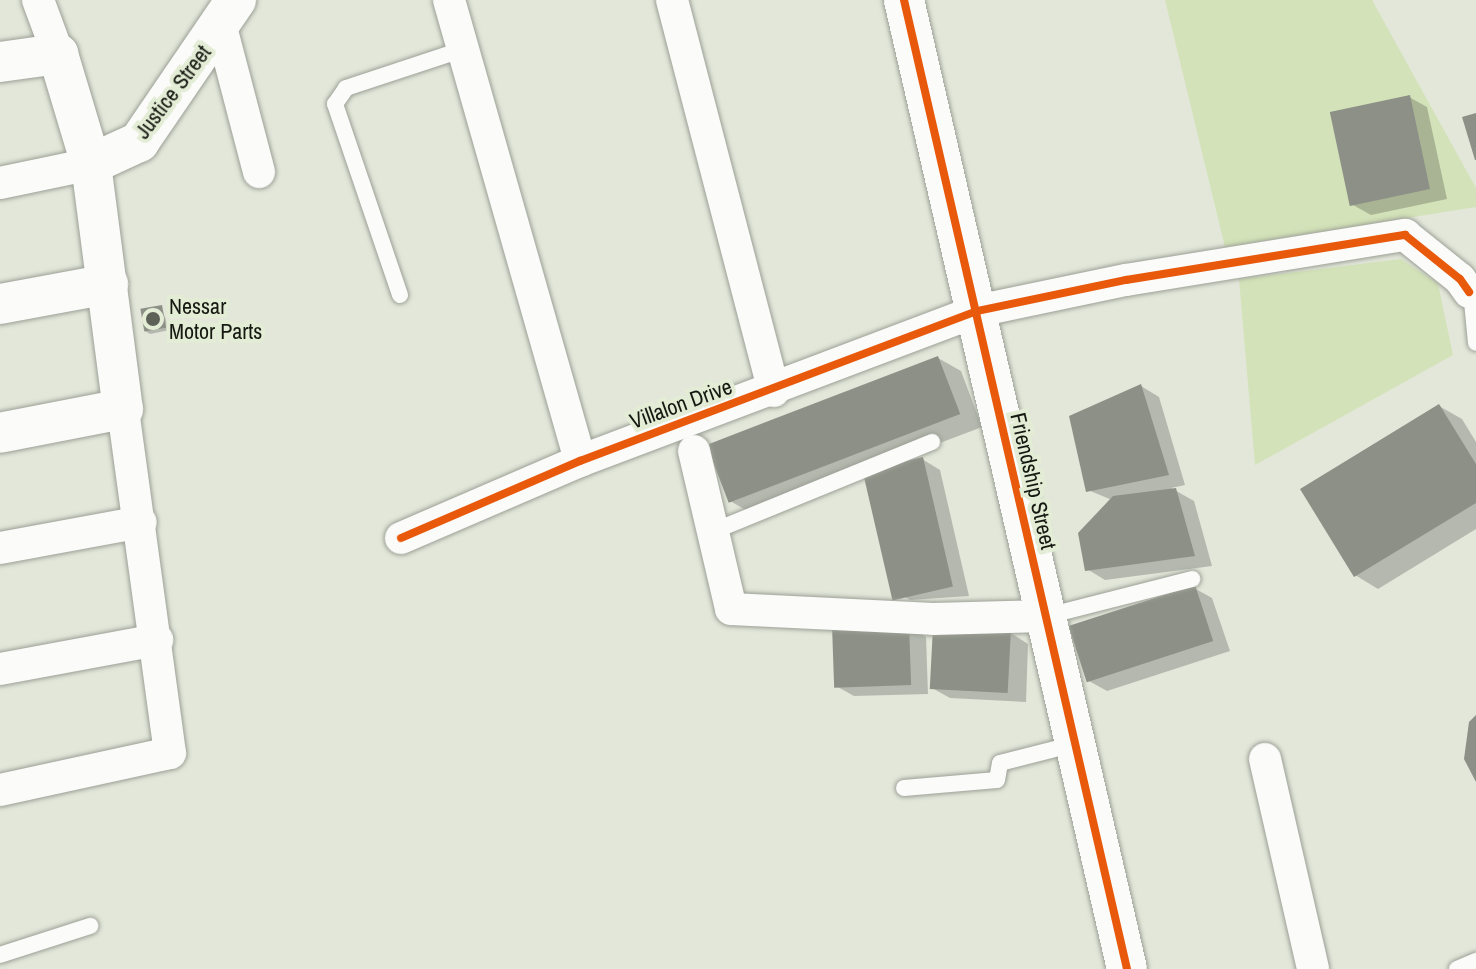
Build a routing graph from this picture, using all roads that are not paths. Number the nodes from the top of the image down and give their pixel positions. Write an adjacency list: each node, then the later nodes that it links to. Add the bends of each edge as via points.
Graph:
1 (38, 0): 7 (street)
2 (449, 0): 6 (street)
3 (672, 0): 18 (street)
4 (904, 0): 16 (street, Friendship Street)
5 (224, 9): 9 (street, Justice Street, via 139,142); 10 (street)
6 (464, 49): 14 (lane, via 346,88 335,104); 23 (street)
7 (58, 54): 8 (street); 9 (street)
8 (0, 62)
9 (91, 164): 11 (street); 12 (street)
10 (259, 172)
11 (0, 183)
12 (108, 284): 15 (street); 19 (street)
13 (1472, 291): 16 (street, Villalon Drive, via 1405,235 1126,280); 17 (lane)
14 (400, 295)
15 (0, 304)
16 (977, 311): 18 (street, Villalon Drive); 29 (street, Friendship Street)
17 (1476, 343)
18 (774, 391): 23 (street, Villalon Drive)
19 (123, 409): 20 (street); 24 (street)
20 (0, 433)
21 (932, 442): 25 (lane)
22 (694, 451): 25 (street)
23 (580, 461): 26 (street, Villalon Drive)
24 (141, 522): 27 (street); 30 (street)
25 (709, 533): 29 (street, via 731,609 933,619)
26 (401, 538)
27 (0, 548)
28 (1192, 579): 29 (lane)
29 (1045, 616): 32 (street, Friendship Street)
30 (157, 640): 31 (street); 35 (street, via 170,753)
31 (0, 669)
32 (1075, 744): 34 (lane, via 1000,763 997,780); 39 (street, Friendship Street)
33 (1265, 759): 40 (street)
34 (904, 788)
35 (0, 790)
36 (90, 926): 37 (lane)
37 (0, 955)
38 (1476, 961): 41 (lane)
39 (1127, 969)
40 (1313, 969)
41 (1457, 969)

